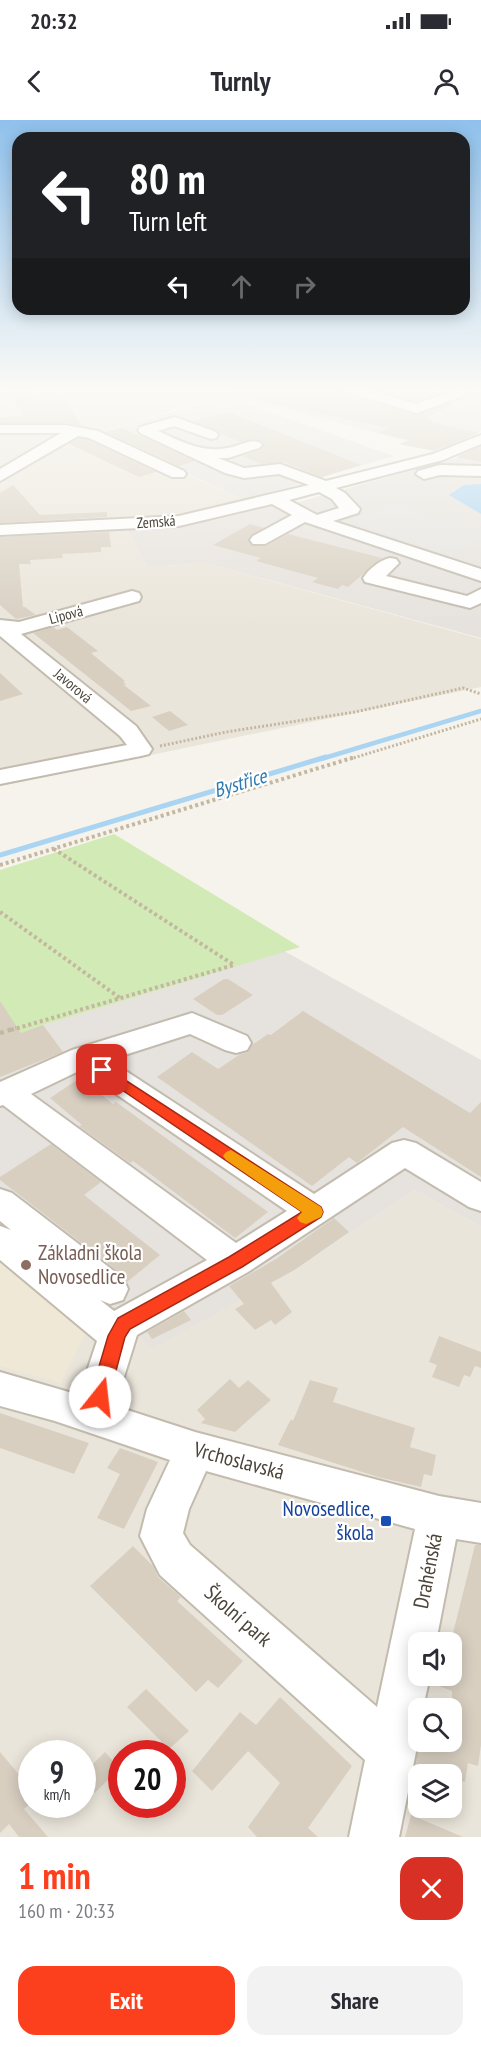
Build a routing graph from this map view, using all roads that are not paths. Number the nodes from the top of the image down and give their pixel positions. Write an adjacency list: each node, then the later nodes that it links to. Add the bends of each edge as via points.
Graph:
1 (13, 468): 11 (street)
2 (166, 468): 10 (street)
3 (232, 468): 8 (street, via 244,473)
4 (266, 468): 8 (street)
5 (394, 468): 12 (street, Zemská)
6 (445, 468): 7 (street)
7 (440, 470): 9 (street); 14 (street, via 366,489)
8 (273, 471): 12 (street, via 280,469)
9 (481, 471)
10 (178, 474)
11 (0, 476)
12 (324, 486): 13 (street, Zemská); 14 (street)
13 (275, 499): 15 (street); 16 (street, Zemská, via 179,521)
14 (341, 501): 15 (street, via 352,509)
15 (311, 518): 17 (street); 19 (street)
16 (0, 530)
17 (259, 540)
18 (390, 563): 20 (street, via 372,578 470,602)
19 (481, 575)
20 (481, 595)
21 (132, 597): 22 (street, Lipová, via 20,628)
22 (1, 627): 23 (street, Javorová, via 128,731 141,749)
23 (0, 777)
24 (236, 1043): 25 (street, via 192,1023)
25 (83, 1057): 26 (street); 29 (street)
26 (4, 1093): 31 (street)
27 (481, 1198): 29 (street, via 404,1152)
28 (0, 1202): 32 (street)
29 (315, 1212): 31 (street)
30 (0, 1240): 33 (street)
31 (236, 1262): 33 (street, via 124,1324)
32 (110, 1288)
33 (117, 1336): 35 (street, via 100,1397)
34 (0, 1389): 35 (street, Vrchoslavská)
35 (87, 1416): 36 (street, Vrchoslavská)
36 (195, 1450): 37 (street, Vrchoslavská); 38 (street, Školní park, via 168,1509 161,1536 175,1560)
37 (460, 1520): 38 (street, Drahénská)
38 (392, 1752): 39 (street, Drahénská)
39 (374, 1837)

